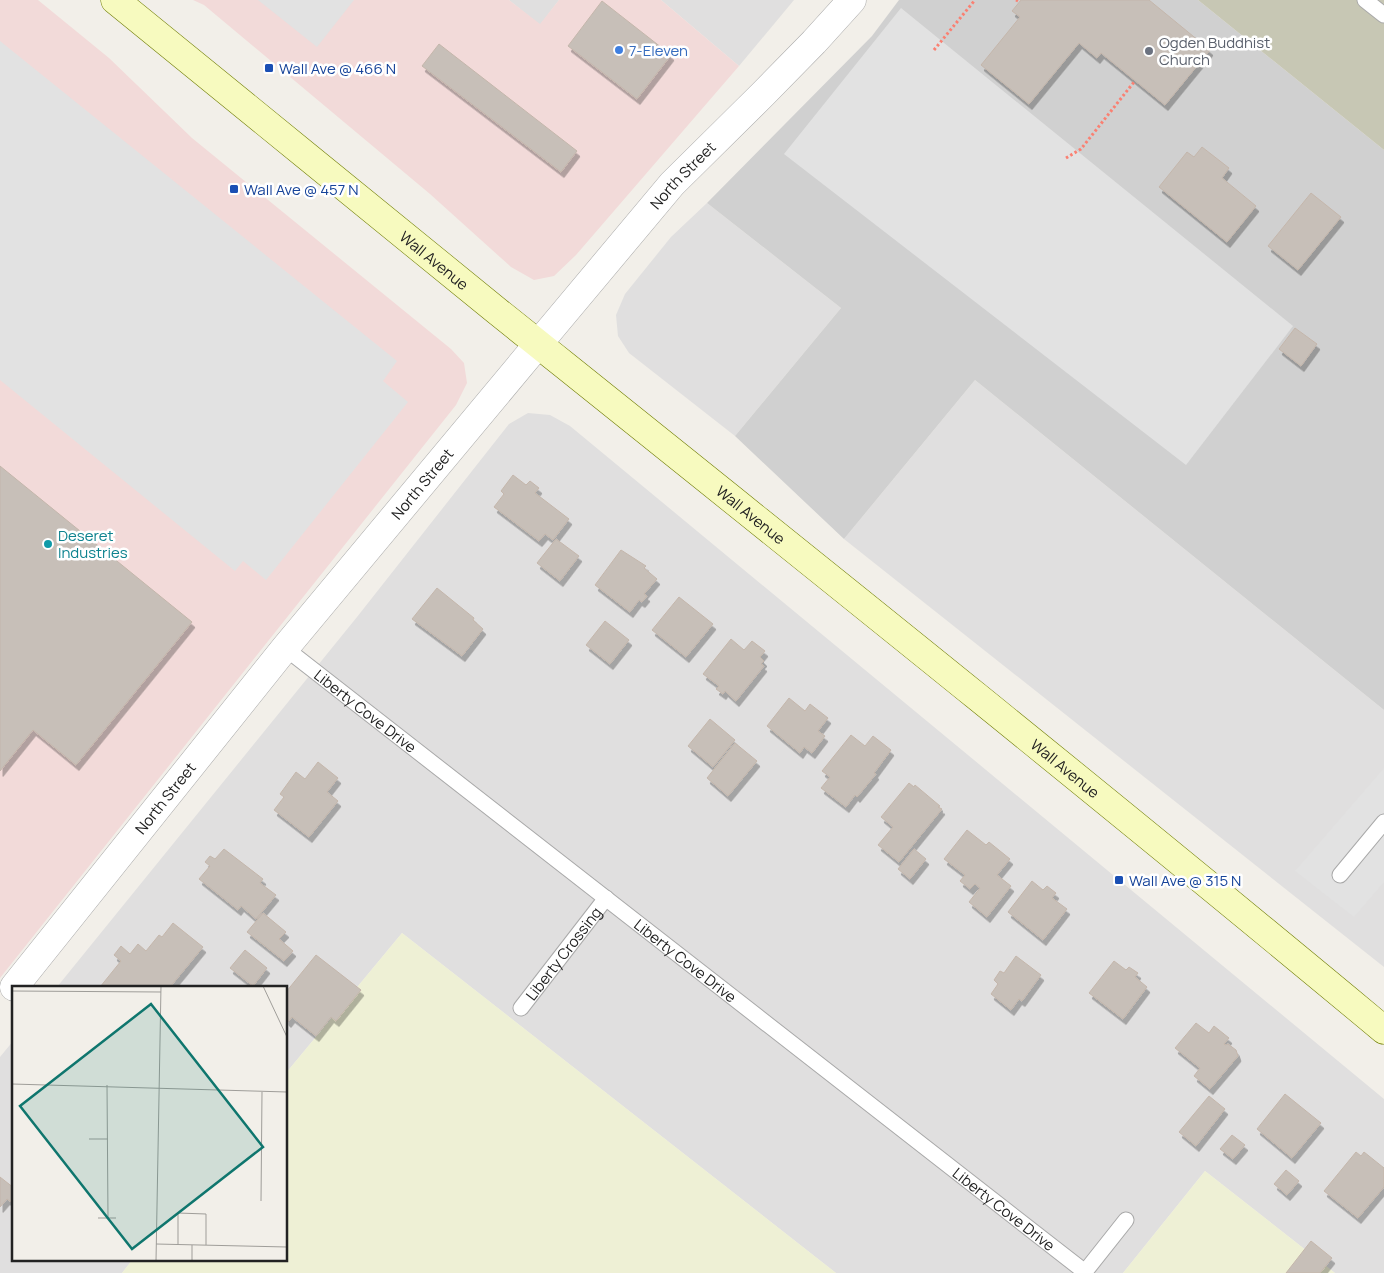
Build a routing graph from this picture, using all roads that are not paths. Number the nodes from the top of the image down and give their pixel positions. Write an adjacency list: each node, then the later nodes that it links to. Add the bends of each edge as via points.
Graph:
1 (115, 0): 5 (main road, Wall Avenue)
2 (852, 0): 5 (street, North Street, via 770,88 672,184)
3 (1365, 0): 4 (lane)
4 (1384, 15)
5 (539, 343): 6 (street, North Street); 14 (main road, Wall Avenue)
6 (285, 648): 9 (lane, Liberty Cove Drive); 10 (street, North Street)
7 (1384, 822): 8 (lane)
8 (1340, 875)
9 (606, 898): 13 (lane, Liberty Crossing); 16 (lane, Liberty Cove Drive)
10 (15, 986)
11 (12, 989): 12 (street, North Street)
12 (0, 1004)
13 (521, 1008)
14 (1384, 1030)
15 (1126, 1220): 16 (lane)
16 (1084, 1272)

